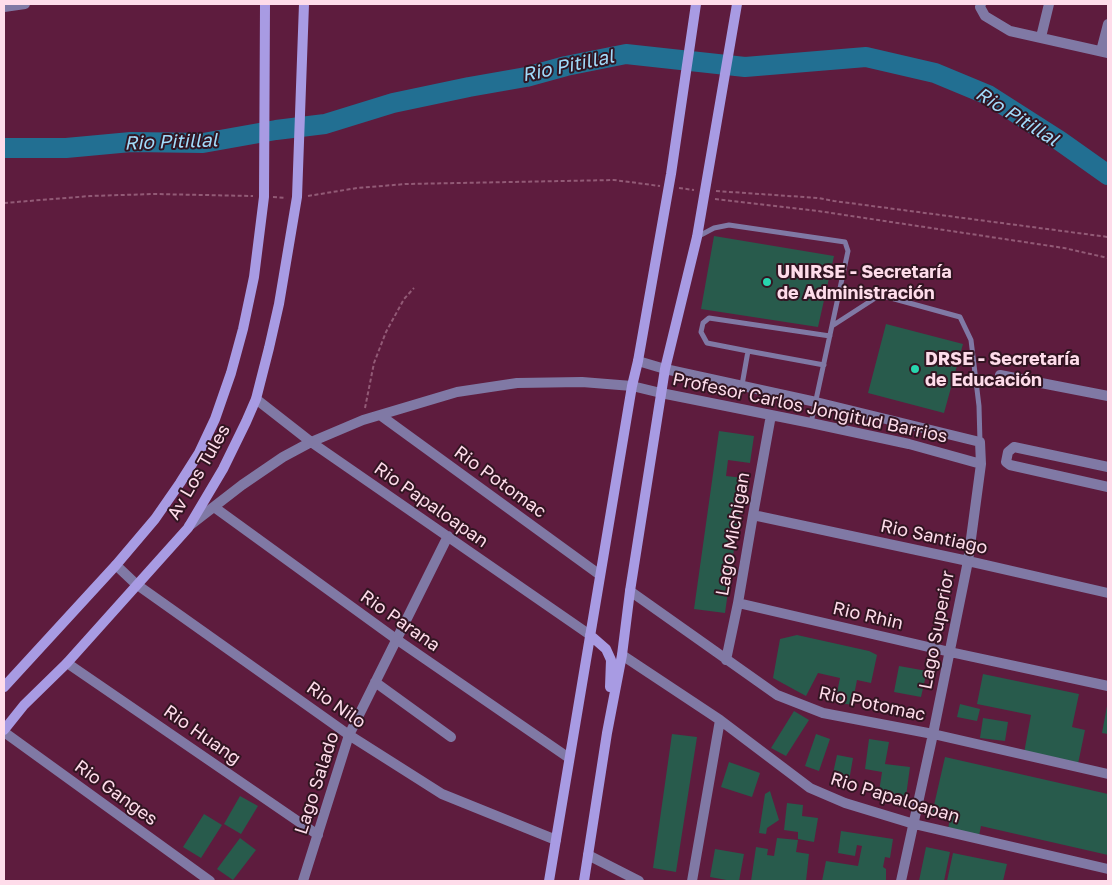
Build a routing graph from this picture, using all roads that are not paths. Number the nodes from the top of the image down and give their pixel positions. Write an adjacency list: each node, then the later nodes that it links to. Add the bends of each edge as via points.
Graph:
1 (25, 4): 8 (street)
2 (265, 4): 41 (street, Av Los Tules, via 264,196 254,277 243,329 215,419 199,453 155,519)
3 (304, 4): 24 (street, Av Los Tules, via 299,182 278,304)
4 (696, 4): 16 (street, via 672,174)
5 (737, 4): 12 (street)
6 (981, 4): 10 (street, via 985,16 1010,31)
7 (1049, 4): 10 (street)
8 (4, 7)
9 (1108, 24): 11 (street)
10 (1041, 37): 11 (street)
11 (1105, 52)
12 (697, 237): 13 (lane, via 729,224 845,242 848,251); 18 (street)
13 (832, 327): 14 (lane); 31 (lane, via 880,295 960,317 971,340)
14 (830, 336): 15 (lane, via 709,318 703,323 701,332 707,343); 17 (lane)
15 (748, 351): 17 (lane); 20 (lane)
16 (638, 361): 18 (street, Profesor Carlos Jongitud Barrios); 21 (street)
17 (824, 364): 25 (lane)
18 (665, 369): 20 (street, Profesor Carlos Jongitud Barrios); 22 (street)
19 (1000, 375): 23 (street)
20 (742, 385): 25 (street, Profesor Carlos Jongitud Barrios)
21 (632, 386): 22 (street, Profesor Carlos Jongitud Barrios); 26 (street, Profesor Carlos Jongitud Barrios, via 582,382 517,383 457,392); 42 (street)
22 (661, 393): 27 (street, Profesor Carlos Jongitud Barrios); 44 (street)
23 (1108, 396)
24 (256, 399): 30 (street, Rio Papaloapan); 38 (street, Av Los Tules, via 223,469)
25 (816, 402): 28 (lane); 29 (street, Profesor Carlos Jongitud Barrios)
26 (380, 414): 30 (street, Profesor Carlos Jongitud Barrios); 42 (street, Rio Potomac)
27 (771, 415): 28 (street, Profesor Carlos Jongitud Barrios); 37 (street, Lago Michigan)
28 (811, 422): 32 (street, Profesor Carlos Jongitud Barrios)
29 (914, 426): 31 (street, Profesor Carlos Jongitud Barrios); 32 (street)
30 (311, 442): 36 (street, Profesor Carlos Jongitud Barrios, via 283,457); 39 (street, Rio Papaloapan)
31 (980, 442): 33 (street, Lago Superior)
32 (909, 444): 33 (street, Profesor Carlos Jongitud Barrios)
33 (981, 464): 40 (street, Lago Superior)
34 (1108, 467): 35 (street, via 1014,447 1008,452 1006,462)
35 (1108, 487)
36 (214, 507): 38 (street, Profesor Carlos Jongitud Barrios); 48 (street, Rio Parana)
37 (753, 515): 40 (street, Rio Santiago); 46 (street, Lago Michigan)
38 (188, 528): 43 (street, Av Los Tules)
39 (448, 536): 47 (street, Rio Papaloapan); 48 (street, Lago Salado)
40 (968, 561): 45 (street, Rio Santiago); 49 (street, Lago Superior)
41 (116, 565): 43 (street, Rio Nilo); 55 (street, Av Los Tules)
42 (600, 575): 47 (street)
43 (136, 584): 52 (street, Av Los Tules); 60 (street, Rio Nilo)
44 (630, 592): 50 (street); 51 (street, Rio Potomac)
45 (1108, 592)
46 (738, 603): 49 (street, Rio Rhin); 51 (street, Lago Michigan)
47 (590, 635): 58 (street, via 606,649 611,660); 62 (street)
48 (396, 639): 53 (street, Lago Salado); 62 (street, Rio Parana)
49 (950, 652): 54 (street, Rio Rhin); 59 (street, Lago Superior)
50 (622, 655): 56 (street, Rio Papaloapan); 58 (street)
51 (726, 660): 59 (street, Rio Potomac, via 777,694 823,713)
52 (67, 663): 57 (street, Av Los Tules, via 24,705); 65 (street, Rio Huang)
53 (375, 682): 60 (street, Lago Salado); 61 (street)
54 (1108, 686)
55 (4, 687)
56 (720, 720): 64 (street, Rio Papaloapan, via 810,788 845,803); 74 (street)
57 (4, 731): 69 (street, Rio Ganges)
58 (606, 733): 67 (street)
59 (933, 734): 63 (street, Rio Potomac); 64 (street, Lago Superior)
60 (350, 735): 65 (street, Lago Salado); 66 (street, Rio Nilo, via 442,794)
61 (450, 737)
62 (569, 758): 66 (street)
63 (1108, 774)
64 (914, 824): 68 (street, Rio Papaloapan); 75 (street, Lago Superior)
65 (318, 835): 70 (street, Lago Salado)
66 (556, 840): 71 (street)
67 (588, 855): 72 (street); 73 (street)
68 (1108, 869)
69 (210, 881)
70 (303, 881)
71 (549, 881)
72 (584, 881)
73 (639, 881)
74 (692, 881)
75 (901, 881)

